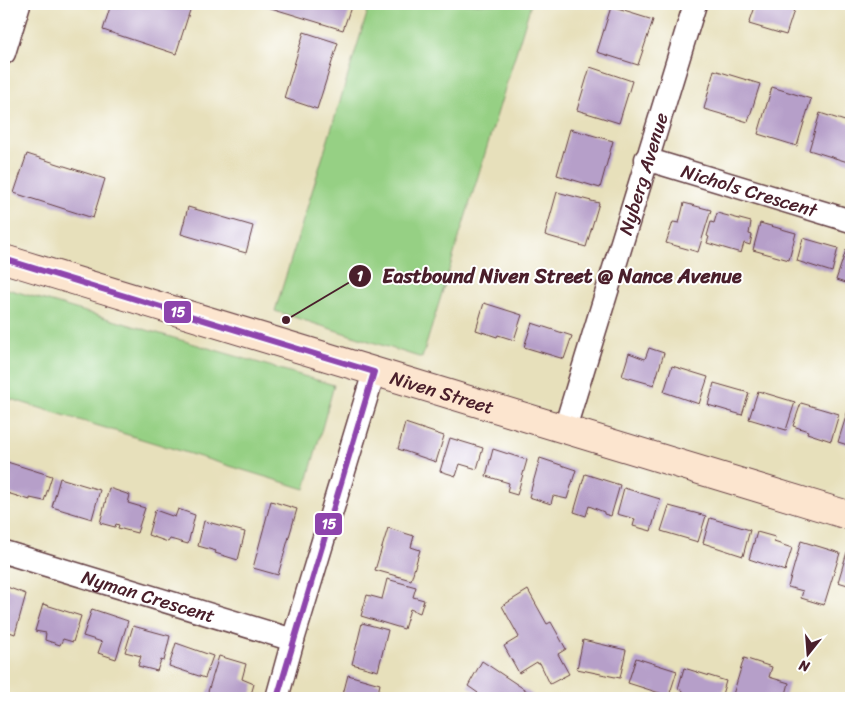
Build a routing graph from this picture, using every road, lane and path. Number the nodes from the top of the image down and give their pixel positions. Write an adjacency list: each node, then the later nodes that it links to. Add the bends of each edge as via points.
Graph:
1 (19, 4): 3 (street)
2 (695, 4): 4 (street, Nyberg Avenue)
3 (4, 53)
4 (646, 160): 5 (street, Nichols Crescent); 8 (street, Nyberg Avenue)
5 (851, 222)
6 (4, 258): 7 (street, Niven Street)
7 (374, 372): 8 (street, Niven Street); 11 (street)
8 (565, 428): 9 (street, Niven Street)
9 (851, 516)
10 (4, 552): 11 (street, Nyman Crescent)
11 (292, 640): 12 (street)
12 (277, 698)

